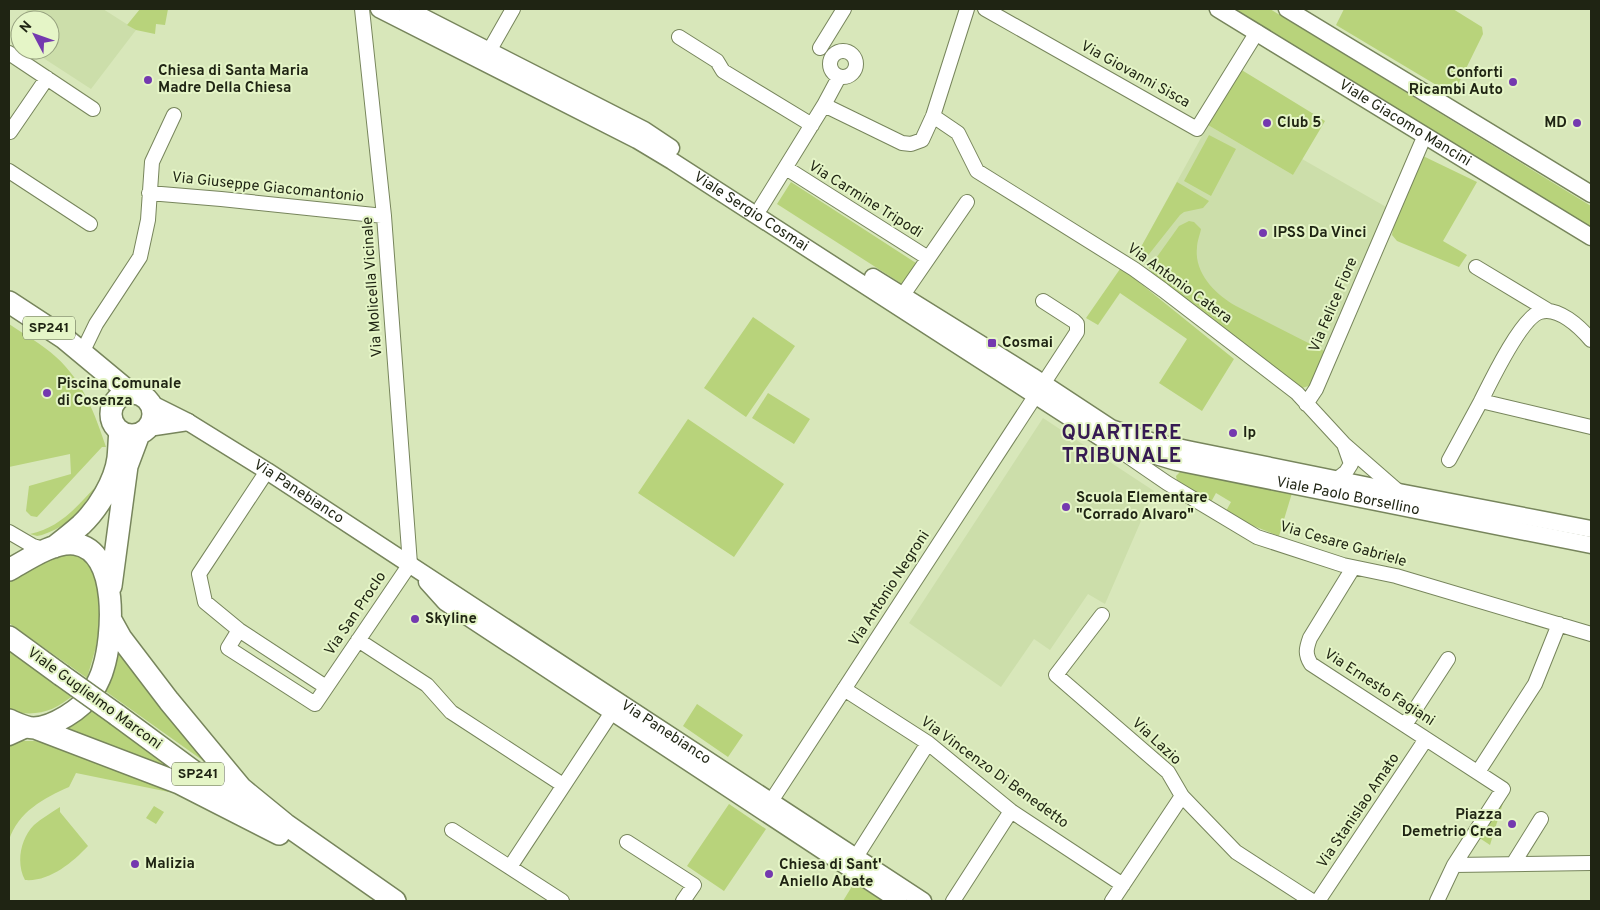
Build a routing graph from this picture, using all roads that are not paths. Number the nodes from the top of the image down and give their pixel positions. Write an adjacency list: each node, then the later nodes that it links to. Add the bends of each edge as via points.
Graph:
1 (362, 9): 30 (street, Via Molicella Vicinale)
2 (379, 9): 14 (street, Viale Sergio Cosmai)
3 (407, 9): 14 (street, Viale Sergio Cosmai)
4 (513, 9): 14 (street)
5 (844, 9): 12 (street)
6 (967, 9): 20 (street)
7 (985, 9): 10 (street, Via Giovanni Sisca, via 1197,129)
8 (1218, 9): 10 (street, Viale Giacomo Mancini)
9 (1287, 9): 27 (street)
10 (1257, 32): 23 (street, Viale Giacomo Mancini)
11 (679, 37): 21 (street, via 717,61 723,71)
12 (820, 48)
13 (9, 53): 16 (street)
14 (486, 56): 29 (street, Viale Sergio Cosmai, via 644,130); 42 (street, Viale Sergio Cosmai, via 665,156)
15 (839, 77): 17 (street)
16 (47, 78): 18 (street); 22 (street)
17 (824, 106): 20 (street, via 902,143 911,144 922,140); 21 (street)
18 (93, 109)
19 (174, 115): 26 (street, via 152,162)
20 (933, 116): 46 (street, Via Antonio Catera, via 958,133 977,171 1134,269)
21 (812, 125): 24 (street)
22 (9, 132)
23 (1425, 135): 32 (street, Viale Giacomo Mancini); 46 (street, Via Felice Fiore, via 1316,389)
24 (786, 168): 29 (street); 33 (street, Via Carmine Tripodi)
25 (9, 171): 31 (street)
26 (149, 194): 30 (street, Via Giuseppe Giacomantonio); 39 (street, via 148,220 140,257)
27 (1591, 194)
28 (967, 202): 33 (street)
29 (761, 206): 35 (street, Viale Sergio Cosmai)
30 (384, 216): 63 (street, Via Molicella Vicinale)
31 (90, 224)
32 (1591, 237)
33 (928, 258): 35 (street)
34 (1476, 267): 38 (street)
35 (902, 295): 42 (street, Viale Sergio Cosmai)
36 (1043, 301): 42 (street, Via Antonio Negroni, via 1074,321 1078,328)
37 (9, 302): 41 (main road, SP241)
38 (1549, 311): 40 (street, via 1562,316); 44 (street, via 1533,316 1507,351)
39 (96, 324): 41 (street); 41 (street)
40 (1591, 340)
41 (79, 350): 43 (main road); 47 (main road)
42 (1040, 390): 51 (street, Viale Sergio Cosmai); 76 (street, Via Antonio Negroni)
43 (129, 392): 45 (main road, via 142,394); 47 (main road, via 118,398)
44 (1481, 401): 49 (street); 54 (street)
45 (152, 404): 48 (street, Via Panebianco); 50 (main road, via 154,417)
46 (1306, 404): 52 (street, Via Antonio Catera)
47 (112, 408): 50 (main road, via 112,421)
48 (188, 422): 50 (street); 55 (street, Via Panebianco)
49 (1591, 427)
50 (136, 431): 62 (main road, via 118,459 114,475 94,509 82,524); 66 (main road, via 127,466)
51 (1109, 435): 53 (street, Viale Paolo Borsellino); 56 (street, Viale Paolo Borsellino); 57 (street, Via Cesare Gabriele)
52 (1344, 444): 56 (street, via 1351,464); 58 (street, Via Antonio Catera)
53 (1166, 460): 57 (street, via 1163,476); 61 (street, Viale Paolo Borsellino)
54 (1449, 460)
55 (267, 471): 63 (street, Via Panebianco); 70 (street, via 199,574 205,602)
56 (1336, 480): 58 (street, Viale Paolo Borsellino)
57 (1167, 483): 64 (street, Via Cesare Gabriele, via 1257,537)
58 (1399, 492): 59 (street, Viale Paolo Borsellino)
59 (1591, 529)
60 (9, 532): 62 (street, via 33,546)
61 (1591, 545)
62 (50, 549): 65 (main road); 66 (main road, via 76,544 94,553 105,573)
63 (410, 564): 73 (street, Via San Proclo); 77 (street, Via Panebianco, via 445,602); 87 (street, Via Panebianco)
64 (1353, 568): 69 (street, Via Cesare Gabriele, via 1396,576); 79 (street, Via Ernesto Fagiani, via 1310,638 1307,658 1311,664)
65 (9, 570)
66 (110, 594): 68 (main road)
67 (1102, 615): 86 (street, Via Lazio, via 1056,674 1168,772)
68 (111, 620): 80 (main road, via 103,669 91,695 72,713); 100 (main road, via 169,701 241,788 285,824)
69 (1559, 624): 71 (street, Via Cesare Gabriele); 84 (street, via 1535,684)
70 (239, 630): 75 (street); 75 (street, Via San Proclo, via 228,648 315,704)
71 (1591, 634)
72 (9, 637): 91 (main road, Viale Guglielmo Marconi / SP241, bridge)
73 (358, 640): 75 (street, Via San Proclo); 85 (street, via 427,685 451,712)
74 (1448, 659): 79 (street)
75 (328, 685)
76 (844, 689): 83 (street, Via Vincenzo Di Benedetto); 87 (street, Via Antonio Negroni)
77 (612, 712): 85 (street); 87 (street, Via Panebianco)
78 (9, 720): 80 (main road)
79 (1405, 725): 82 (street, Via Ernesto Fagiani)
80 (33, 728): 81 (street); 91 (main road, via 179,783)
81 (9, 737)
82 (1426, 738): 84 (street, Via Ernesto Fagiani); 107 (street, Via Stanislao Amato)
83 (928, 743): 88 (street, Via Vincenzo Di Benedetto); 93 (street)
84 (1478, 772): 96 (street, Via Ernesto Fagiani, via 1495,784 1458,844)
85 (563, 785): 97 (street)
86 (1182, 796): 98 (street); 107 (street, Via Lazio, via 1236,852)
87 (767, 807): 93 (street, Via Panebianco); 103 (street, Via Panebianco)
88 (1012, 811): 98 (street, Via Vincenzo Di Benedetto); 105 (street)
89 (1542, 819): 95 (street)
90 (452, 830): 97 (street)
91 (279, 834): 99 (main road, Viale Guglielmo Marconi / SP241)
92 (627, 842): 102 (street, via 694,885)
93 (856, 857): 104 (street, Via Panebianco)
94 (1591, 863): 95 (street)
95 (1513, 864): 96 (street)
96 (1454, 865): 108 (street)
97 (510, 867): 101 (street)
98 (1123, 885): 106 (street)
99 (374, 901)
100 (395, 901)
101 (562, 901)
102 (684, 901)
103 (898, 901)
104 (923, 901)
105 (953, 901)
106 (1112, 901)
107 (1312, 901)
108 (1437, 901)

